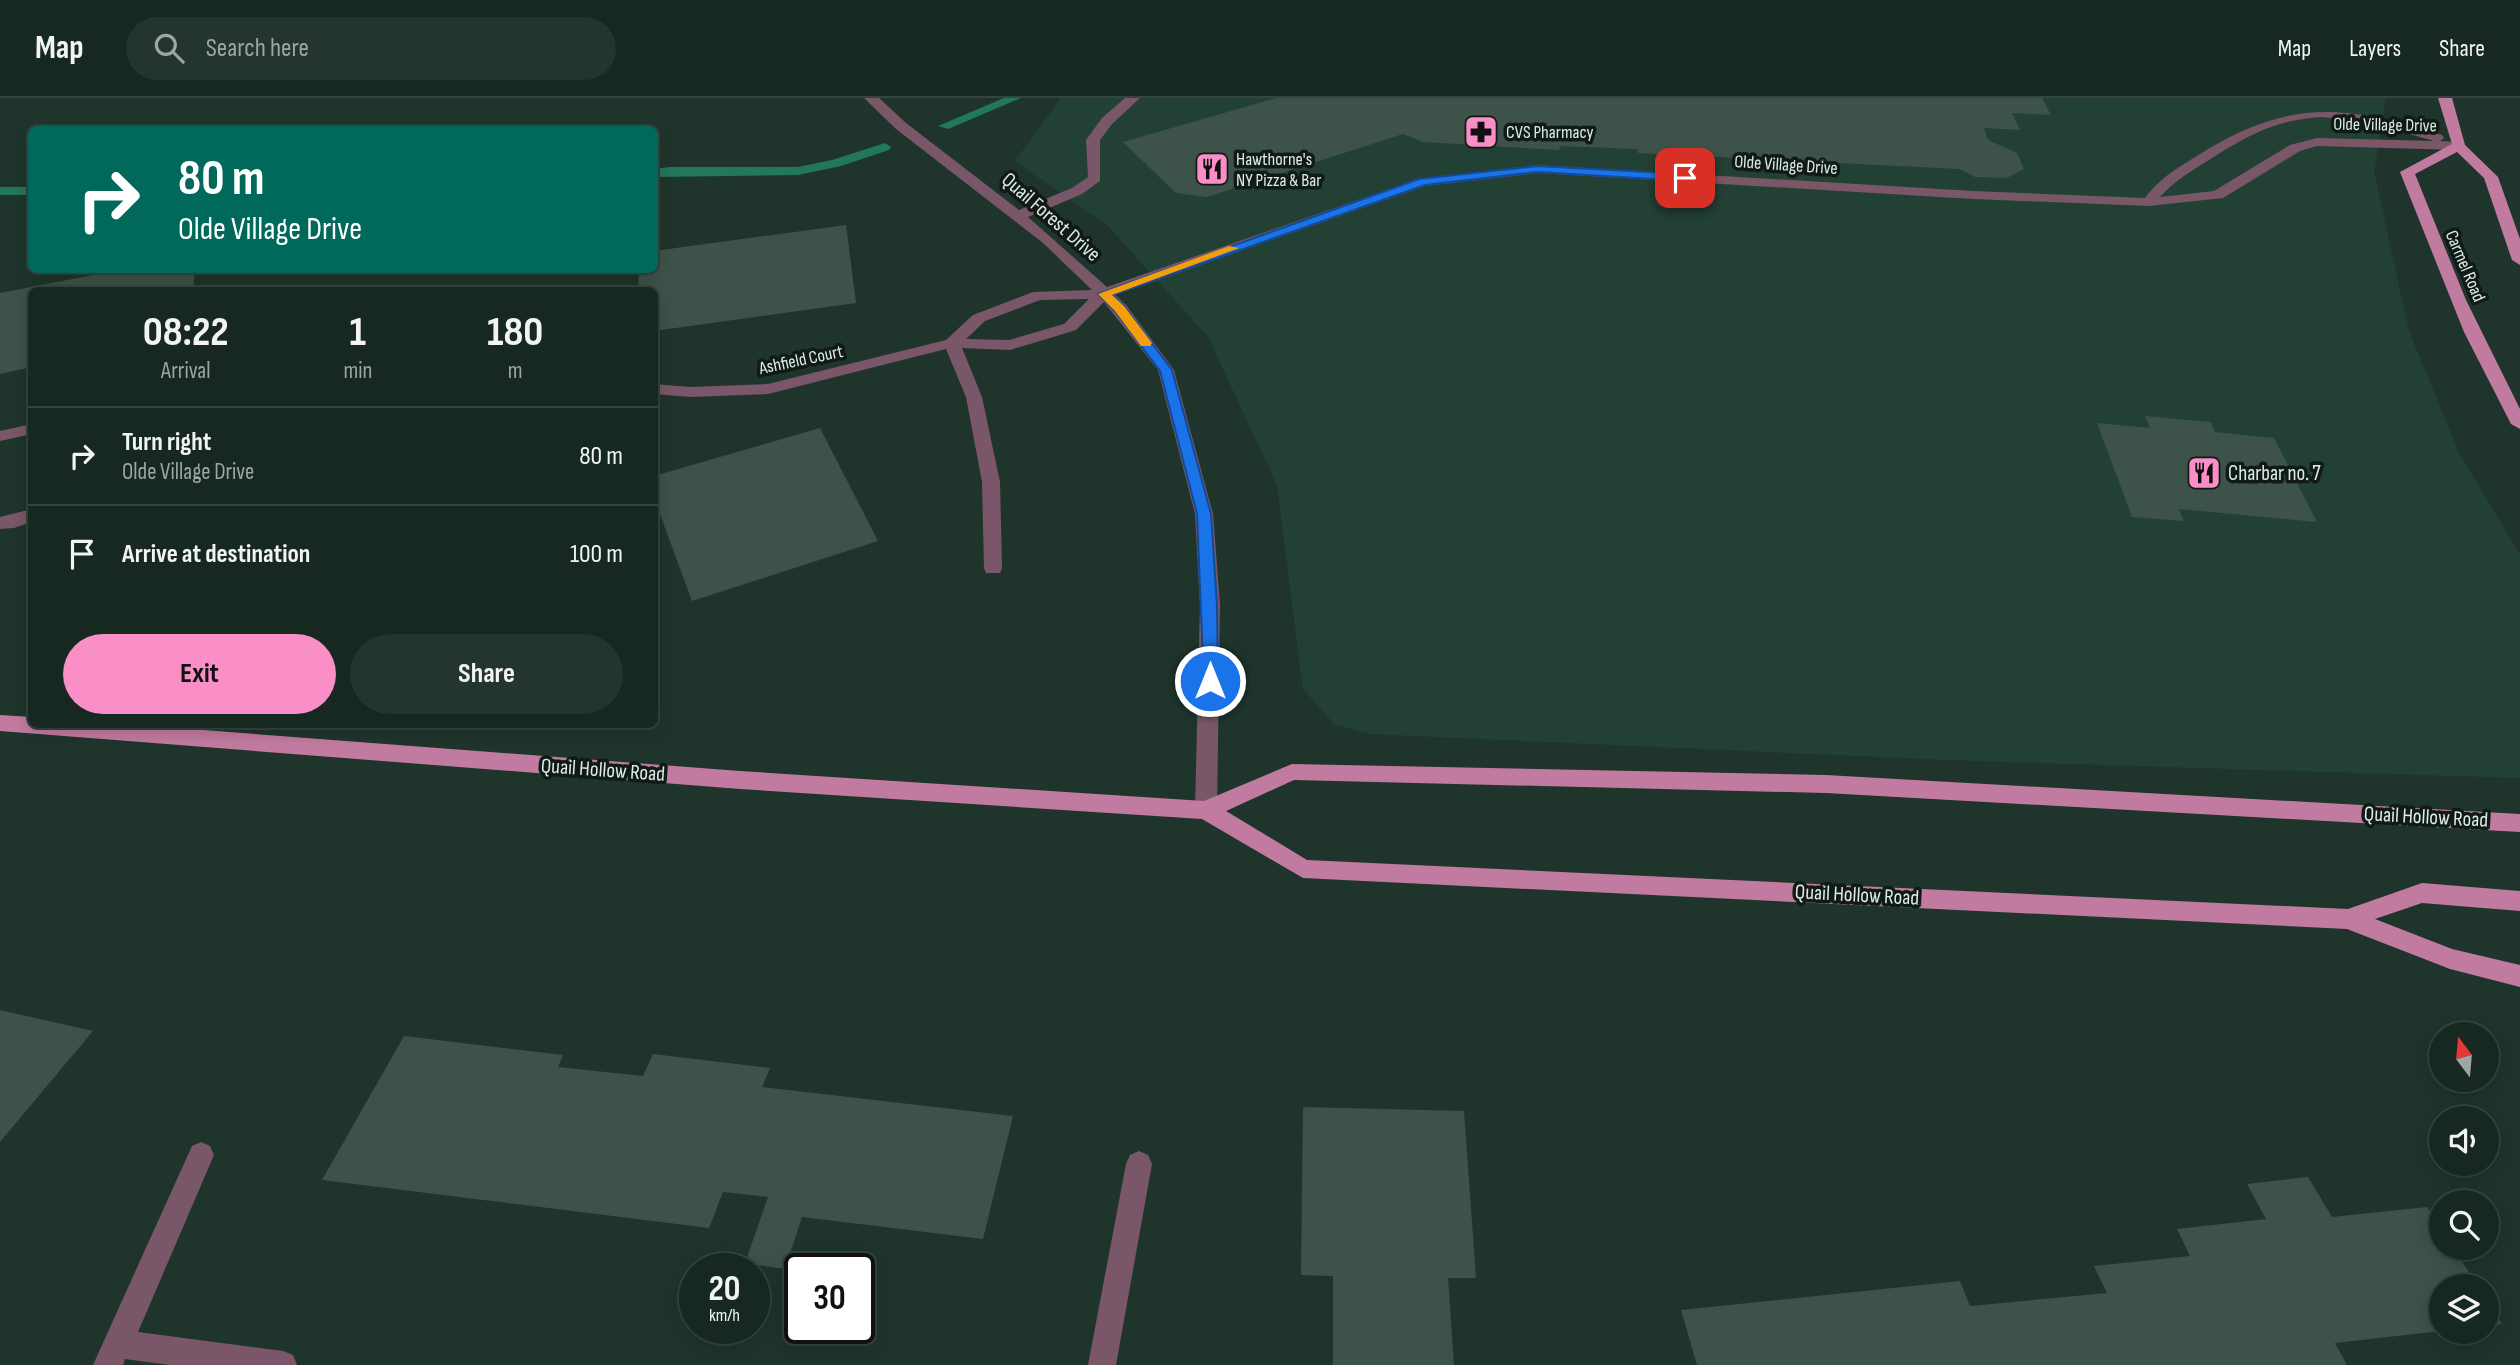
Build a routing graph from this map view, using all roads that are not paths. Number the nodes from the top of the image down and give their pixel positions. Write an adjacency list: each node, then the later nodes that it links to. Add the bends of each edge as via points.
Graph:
1 (872, 98): 8 (street, Quail Forest Drive)
2 (1133, 98): 8 (street, via 1093,140 1095,178 1077,191)
3 (2297, 98): 5 (street)
4 (2445, 98): 6 (main road)
5 (2313, 109): 6 (street, Olde Village Drive, via 2359,113); 7 (street, Olde Village Drive, via 2253,127 2162,182)
6 (2459, 146): 7 (street, Olde Village Drive, via 2317,142 2295,148 2218,195); 9 (main road, via 2491,177); 13 (main road, Carmel Road, via 2407,172 2442,265)
7 (2149, 202): 10 (street, Olde Village Drive, via 1538,169 1502,172 1423,182)
8 (1017, 216): 10 (street, Quail Forest Drive)
9 (2520, 260)
10 (1103, 294): 11 (street, Ashfield Court, via 1038,295 979,318); 11 (street, Ashfield Court, via 1070,327 1010,345); 22 (street, Quail Forest Drive, via 1166,370 1204,514 1210,605)
11 (952, 343): 12 (street, Ashfield Court, via 768,389); 18 (street, via 974,397 991,482)
12 (658, 389)
13 (2520, 424)
14 (28, 430): 15 (street)
15 (0, 436)
16 (28, 517): 17 (street)
17 (0, 523)
18 (993, 568)
19 (0, 723): 20 (main road, Quail Hollow Road)
20 (28, 725)
21 (65, 728): 22 (main road, Quail Hollow Road)
22 (1206, 810): 23 (main road, Quail Hollow Road, via 1292,772 1826,784); 25 (main road, Quail Hollow Road, via 1303,869)
23 (2520, 823)
24 (2520, 901): 25 (main road, Quail Hollow Road, via 2422,894)
25 (2348, 919): 26 (main road, via 2450,959)
26 (2520, 976)
27 (201, 1155): 29 (street)
28 (1139, 1164): 31 (street)
29 (112, 1354): 30 (street)
30 (283, 1365)
31 (1102, 1365)

